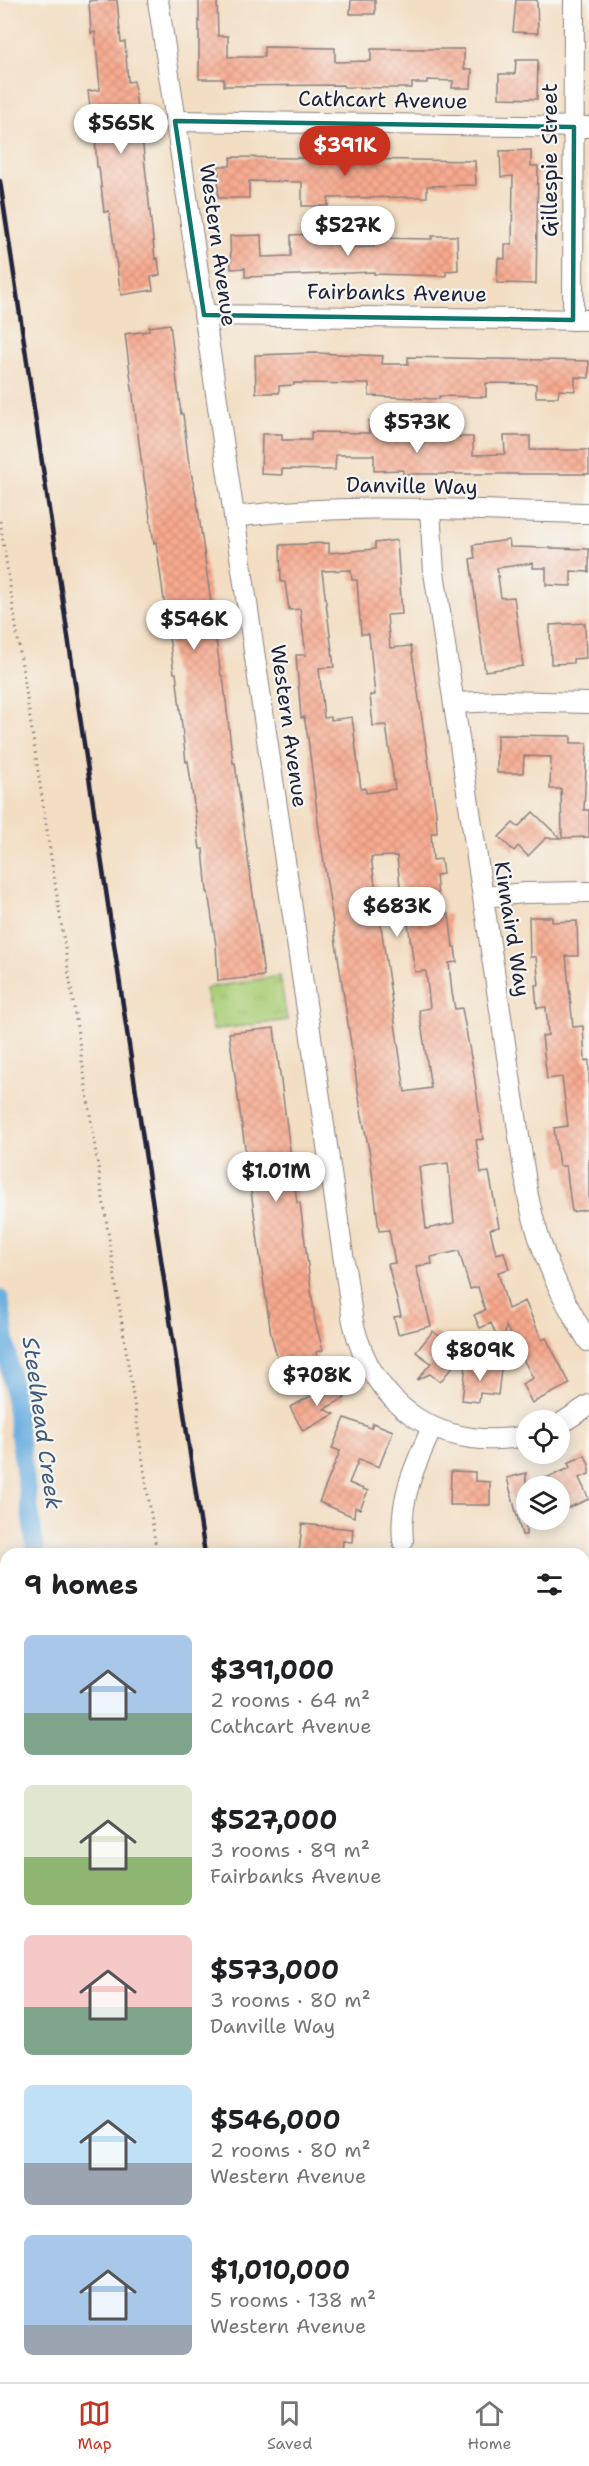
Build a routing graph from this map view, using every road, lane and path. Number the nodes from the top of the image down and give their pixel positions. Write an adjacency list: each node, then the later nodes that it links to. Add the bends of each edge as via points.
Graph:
1 (158, 0): 3 (street, Western Avenue)
2 (574, 0): 4 (street, Gillespie Street)
3 (175, 121): 4 (street, Cathcart Avenue); 5 (street, Western Avenue)
4 (581, 127): 6 (street, Gillespie Street)
5 (204, 315): 6 (street, Fairbanks Avenue); 9 (street, Western Avenue)
6 (581, 320)
7 (430, 510): 8 (street, Danville Way); 9 (street, Danville Way, via 289,510); 11 (street, Kinnaird Way, via 434,572)
8 (589, 513)
9 (234, 517): 18 (street, Western Avenue, via 358,1346 383,1389)
10 (0, 521): 21 (path)
11 (454, 703): 12 (street); 14 (street, Kinnaird Way)
12 (589, 703)
13 (589, 892): 14 (street)
14 (483, 897): 15 (street, Kinnaird Way, via 532,1219 556,1287)
15 (589, 1342)
16 (589, 1405): 17 (street)
17 (570, 1417)
18 (432, 1428): 19 (street, Western Avenue, via 481,1440); 20 (street, via 406,1488)
19 (516, 1438)
20 (403, 1541)
21 (156, 1548)

